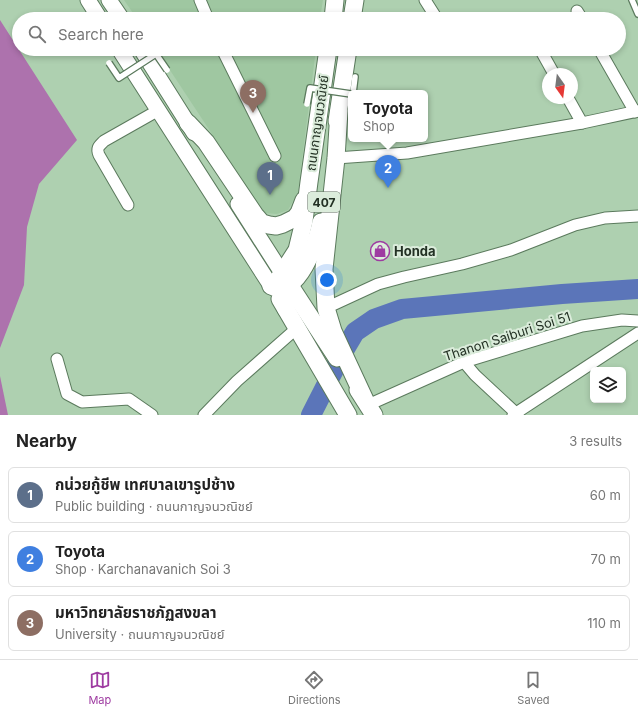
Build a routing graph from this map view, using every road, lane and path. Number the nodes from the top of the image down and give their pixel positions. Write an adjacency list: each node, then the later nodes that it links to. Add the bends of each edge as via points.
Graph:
1 (88, 0): 8 (main road)
2 (109, 0): 9 (main road)
3 (200, 0): 10 (street)
4 (335, 0): 11 (main road)
5 (355, 0): 12 (main road)
6 (425, 0): 13 (street)
7 (632, 0): 14 (lane)
8 (96, 12)
9 (117, 12)
10 (205, 12)
11 (334, 12)
12 (353, 12)
13 (433, 12)
14 (638, 14)
15 (122, 56): 32 (main road)
16 (145, 56): 35 (main road)
17 (153, 56): 24 (lane, bridge, via 119,78)
18 (157, 56): 26 (lane, bridge)
19 (225, 56): 37 (street)
20 (327, 56): 39 (main road, ถนนกาญจนวณิชย์ / 407)
21 (347, 56): 33 (main road, ถนนกาญจนวณิชย์ / 407)
22 (544, 56): 25 (street)
23 (603, 56): 34 (street)
24 (109, 63)
25 (551, 68)
26 (167, 70)
27 (355, 77): 28 (lane)
28 (353, 90)
29 (348, 93): 30 (lane, bridge, via 310,88)
30 (307, 104)
31 (571, 104): 36 (street)
32 (157, 111): 40 (street, via 98,146 99,156); 42 (main road)
33 (339, 111): 38 (main road); 42 (main road, ถนนกาญจนวณิชย์ / 407, via 320,227 313,251 305,266)
34 (637, 112): 36 (street)
35 (188, 123): 39 (main road, via 206,142 262,223 276,226 295,218); 42 (main road)
36 (582, 123): 38 (street, via 407,153)
37 (275, 156)
38 (336, 158): 43 (main road, via 324,269)
39 (309, 182): 42 (main road, ถนนกาญจนวณิชย์ / 407, via 297,250)
40 (128, 205)
41 (638, 216): 43 (street, via 606,218 575,225 511,250 378,284)
42 (280, 283): 45 (main road, via 286,309); 47 (main road)
43 (326, 308): 47 (main road)
44 (638, 321): 49 (street, Thanon Saiburi Soi 51, via 622,320 582,326)
45 (300, 333): 51 (main road); 54 (street, via 237,381)
46 (638, 333): 52 (street)
47 (328, 334): 50 (main road)
48 (57, 359): 53 (street, via 67,394 82,402 129,399)
49 (464, 362): 50 (street, Thanon Saiburi Soi 51); 52 (street)
50 (369, 406)
51 (347, 413)
52 (516, 414)
53 (152, 415)
54 (204, 415)

